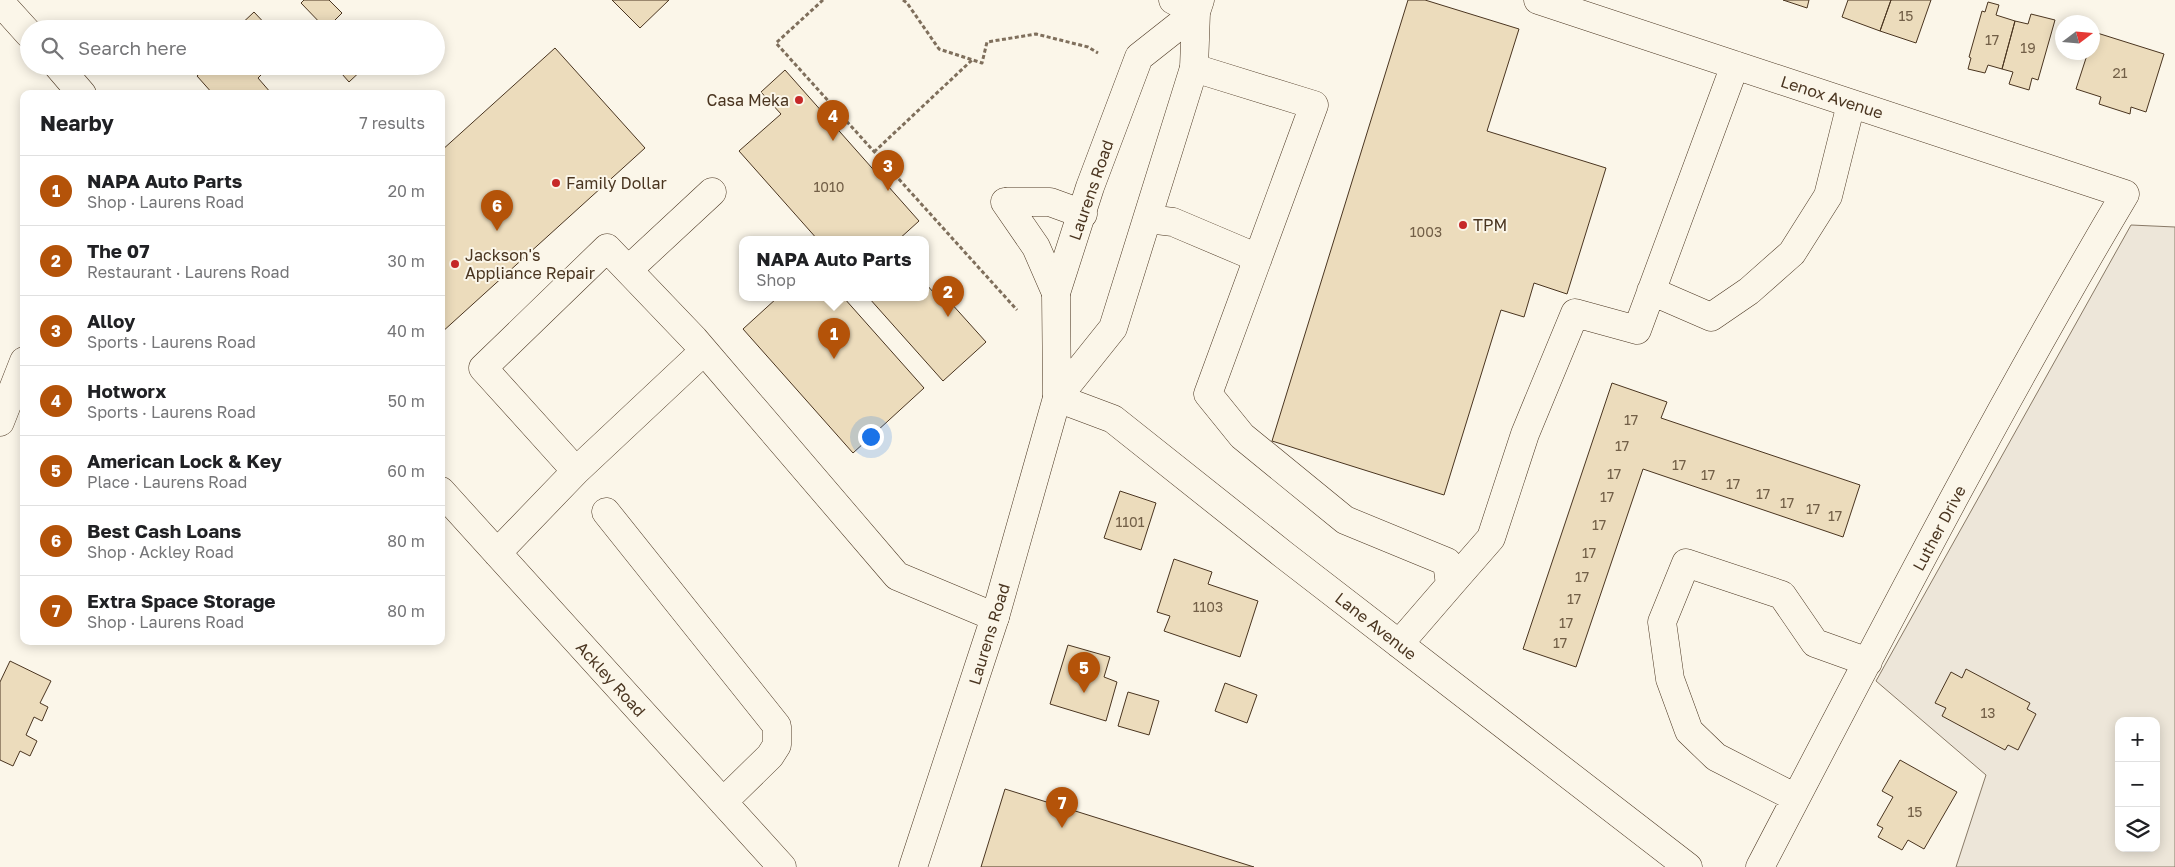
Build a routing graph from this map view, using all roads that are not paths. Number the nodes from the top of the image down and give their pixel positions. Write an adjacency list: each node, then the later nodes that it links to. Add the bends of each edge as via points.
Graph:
1 (1538, 0): 5 (street, Lenox Avenue)
2 (0, 2): 4 (street)
3 (1190, 4): 6 (street, Laurens Road); 12 (street, Laurens Road, via 1139,57)
4 (20, 24)
5 (1735, 65): 9 (street, Lenox Avenue); 16 (street)
6 (1194, 68): 13 (street, Laurens Road); 14 (street, via 1314,104)
7 (66, 75): 8 (street)
8 (79, 90)
9 (1851, 104): 11 (street, Lenox Avenue); 16 (street, via 1828,196 1792,252 1749,291 1712,317)
10 (712, 192): 15 (street)
11 (2125, 194): 29 (street, Luther Drive, via 2065,296)
12 (1083, 214): 17 (street, Laurens Road); 17 (street, via 1050,202 1005,202 1036,247)
13 (1148, 219): 14 (street, via 1173,222); 20 (street, Laurens Road, via 1114,328)
14 (1258, 258): 26 (street, via 1208,394 1242,436 1345,520 1448,562)
15 (628, 270): 18 (street); 22 (street, via 607,248 483,368)
16 (1652, 291): 26 (street, via 1637,330 1575,313 1525,434 1491,538)
17 (1056, 292): 20 (street, Laurens Road)
18 (704, 351): 22 (street); 27 (street, via 897,576)
19 (20, 371): 21 (street)
20 (1057, 398): 27 (street, Laurens Road); 28 (street, Lane Avenue, via 1113,419)
21 (0, 422)
22 (576, 471): 25 (street)
23 (445, 495): 25 (street, Ackley Road)
24 (606, 512): 31 (street, via 777,726 777,745 770,756)
25 (497, 553): 31 (street, Ackley Road)
26 (1450, 585): 28 (street)
27 (995, 617): 33 (street, Laurens Road)
28 (1399, 644): 34 (street, Lane Avenue)
29 (1868, 662): 30 (street, Luther Drive); 30 (street, via 1815,643 1782,595 1686,563 1662,622 1670,679 1689,731 1716,757)
30 (1796, 798): 35 (street, Luther Drive)
31 (723, 802): 32 (street, Ackley Road)
32 (782, 867)
33 (913, 867)
34 (1688, 867)
35 (1760, 867)

